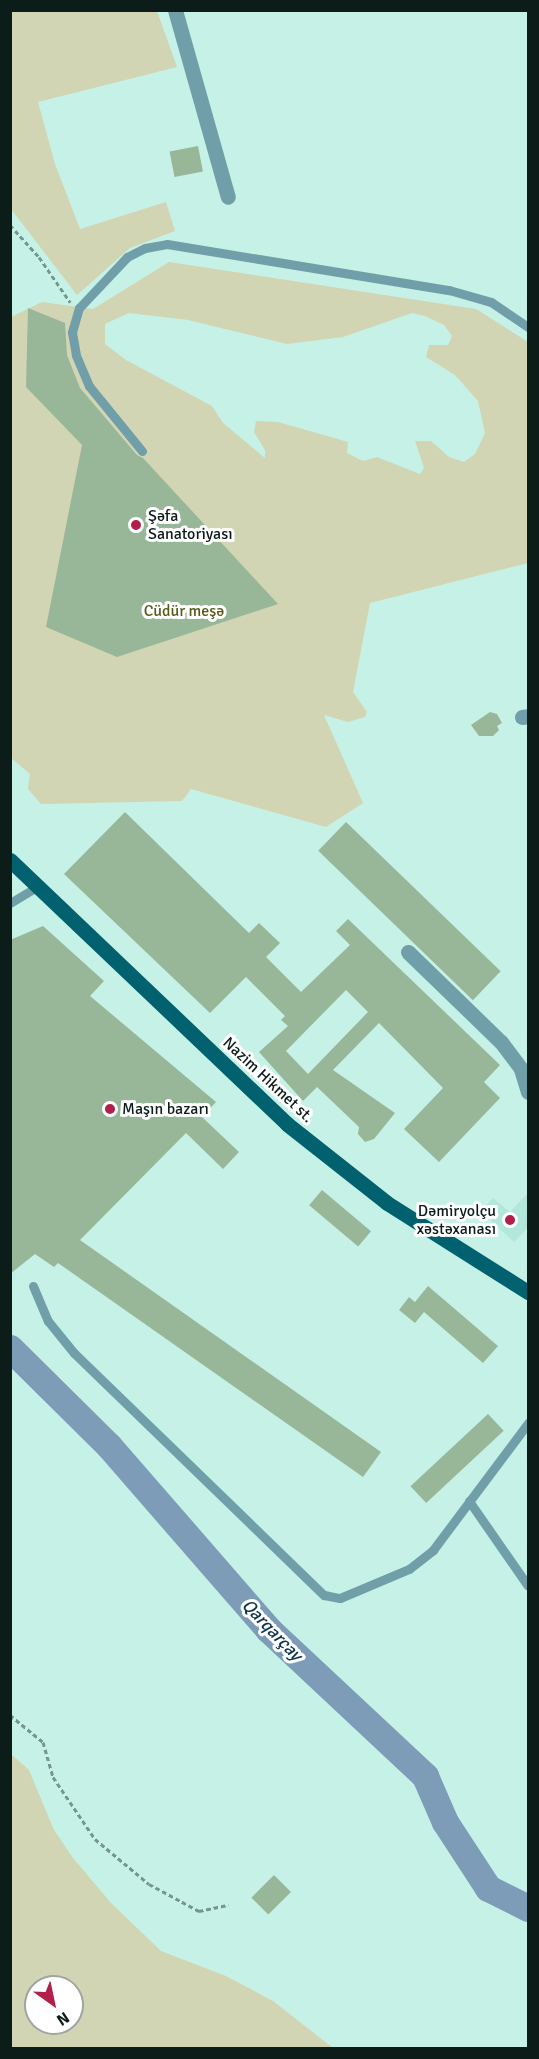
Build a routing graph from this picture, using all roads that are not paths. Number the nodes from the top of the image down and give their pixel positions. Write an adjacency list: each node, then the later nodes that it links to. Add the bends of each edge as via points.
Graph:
1 (175, 10): 2 (street)
2 (228, 197)
3 (528, 327): 4 (lane, via 491,302 449,290 167,244 127,256 78,308 72,332 88,386)
4 (142, 451)
5 (10, 860): 6 (main road, Nazim Hikmet st.)
6 (38, 886): 7 (lane); 11 (main road, Nazim Hikmet st., via 287,1124 357,1182)
7 (10, 903)
8 (408, 952): 9 (street, via 501,1042 521,1068)
9 (528, 1092)
10 (33, 1286): 13 (lane, via 48,1321 74,1353 324,1595 340,1598 410,1569 433,1550)
11 (528, 1292)
12 (528, 1423): 13 (lane)
13 (470, 1501): 14 (lane)
14 (528, 1586)

